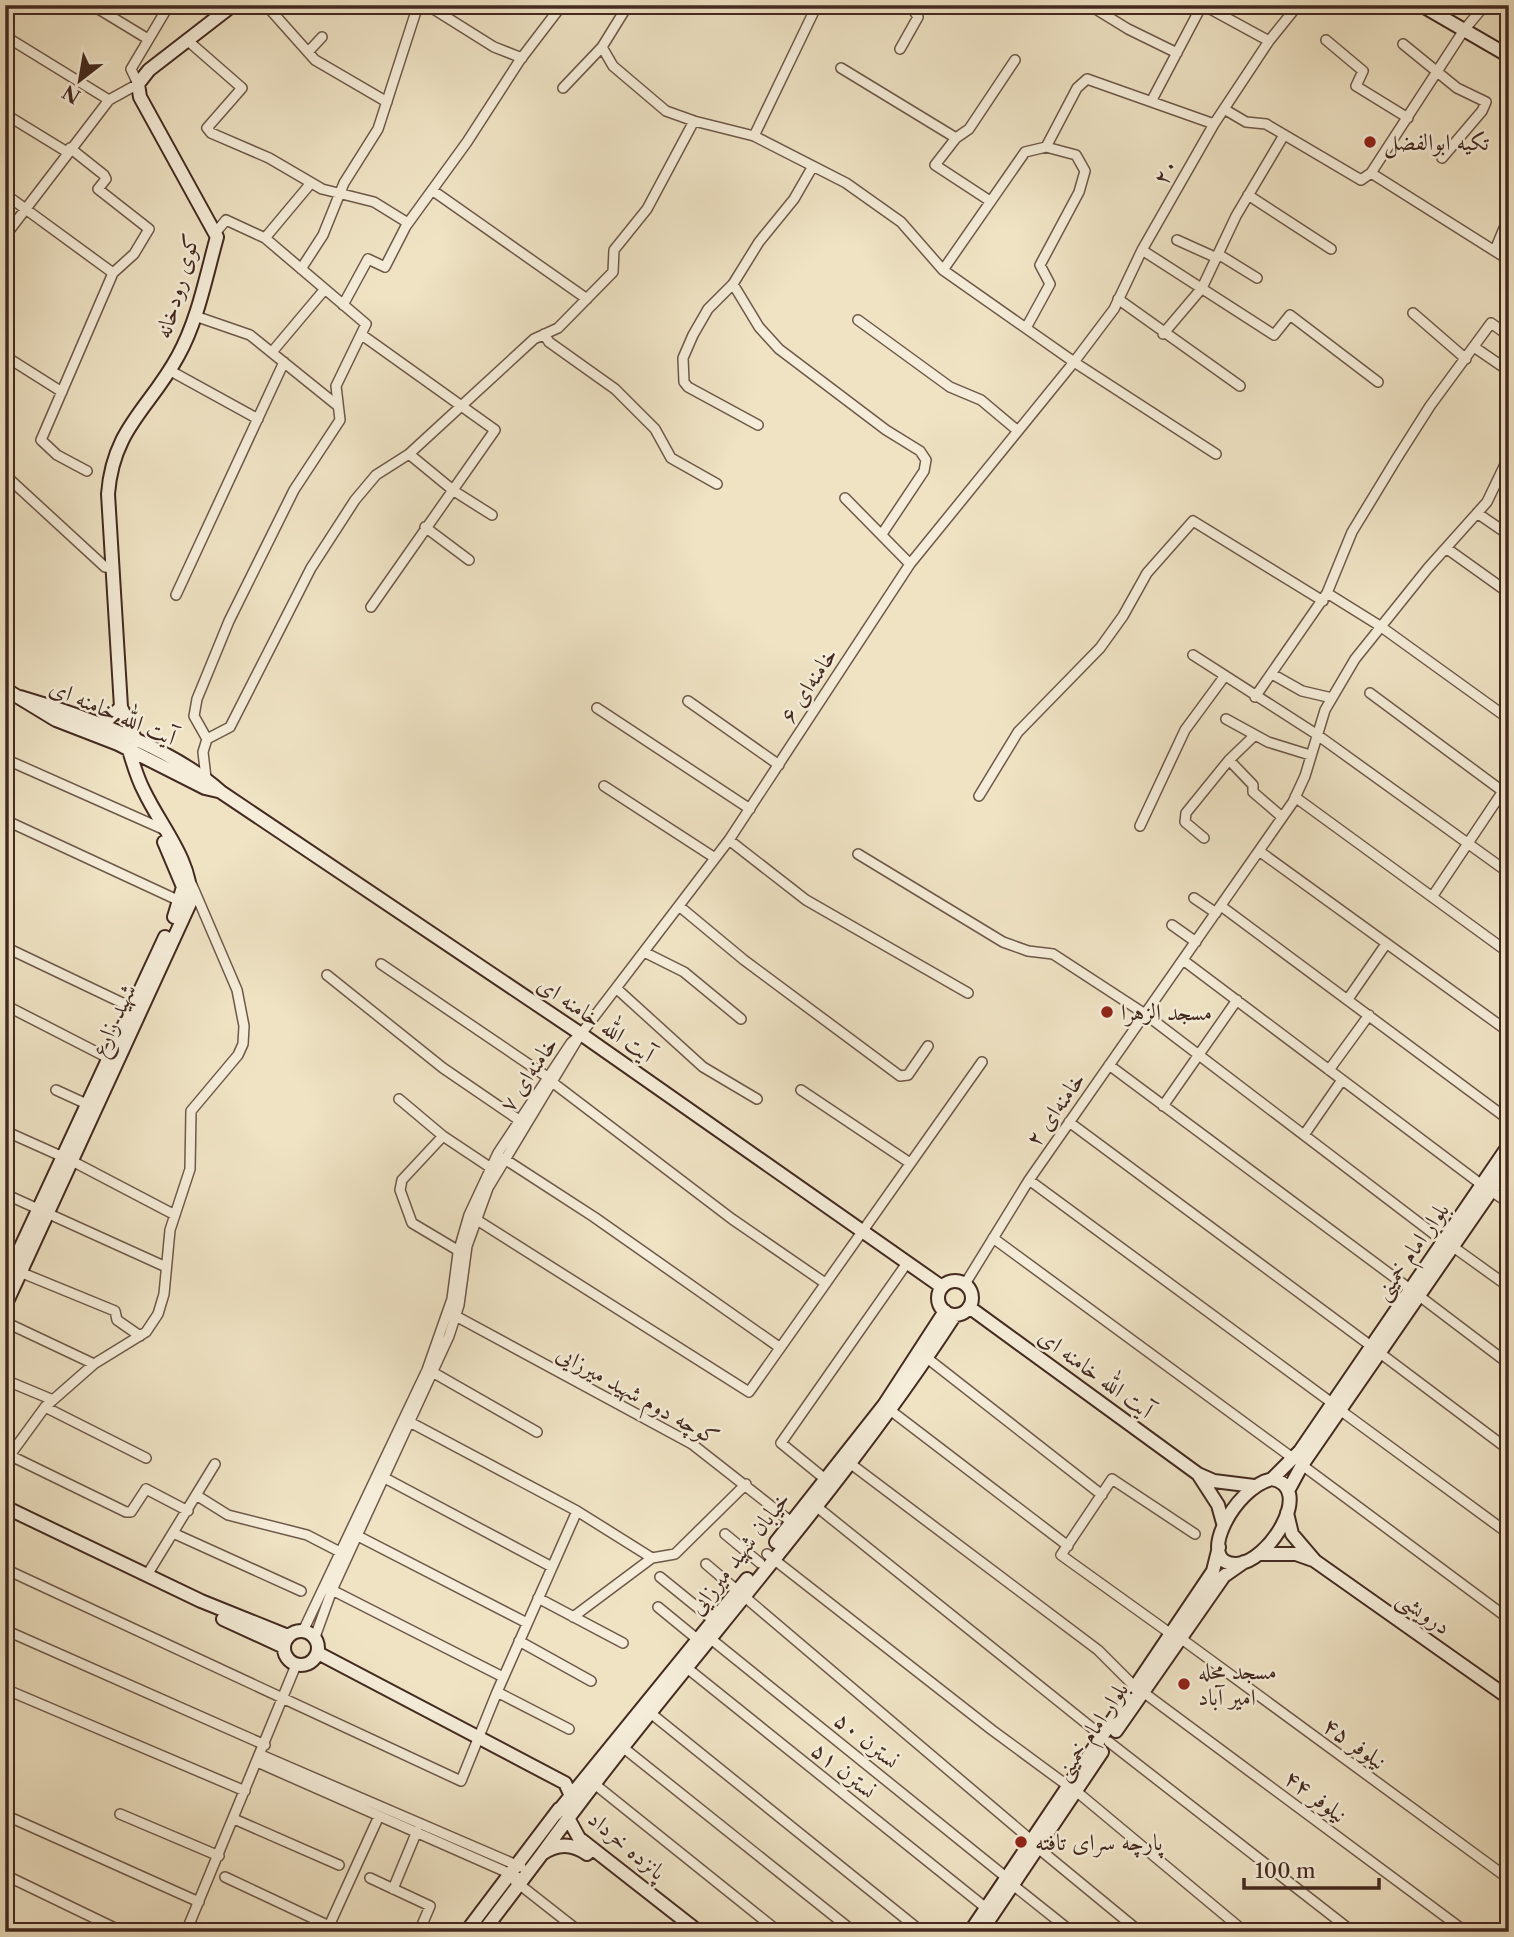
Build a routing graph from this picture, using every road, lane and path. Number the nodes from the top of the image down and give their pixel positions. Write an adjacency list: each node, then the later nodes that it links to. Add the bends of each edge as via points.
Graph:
1 (92, 5): 19 (street)
2 (169, 5): 19 (street)
3 (233, 5): 20 (street)
4 (266, 5): 26 (street)
5 (418, 5): 37 (street)
6 (427, 5): 29 (street, via 494,47)
7 (562, 5): 29 (street)
8 (628, 5): 24 (street)
9 (817, 5): 44 (street)
10 (910, 5): 25 (street, via 918,17)
11 (1089, 5): 27 (street)
12 (1202, 5): 22 (street); 27 (street)
13 (1298, 5): 22 (street, ۲۰)
14 (1421, 5): 16 (street)
15 (1485, 5): 16 (street)
16 (1465, 30): 28 (street); 32 (street)
17 (5, 36): 36 (street)
18 (322, 37): 26 (street)
19 (148, 39): 33 (street, via 131,69)
20 (187, 40): 33 (street); 51 (street, via 242,88 207,128 211,133 269,158)
21 (1326, 40): 40 (street, via 1363,71 1356,86)
22 (1269, 41): 38 (street, ۲۰)
23 (1403, 44): 32 (street)
24 (603, 47): 34 (street); 41 (street, via 613,66 650,99 666,111)
25 (900, 49)
26 (309, 51): 37 (street, via 315,60)
27 (1177, 53): 35 (street)
28 (1509, 56)
29 (522, 58): 52 (street)
30 (1015, 60): 45 (street, via 969,129)
31 (841, 68): 45 (street)
32 (1438, 73): 40 (street); 48 (street, via 1486,102)
33 (138, 84): 36 (street); 60 (street, کوی رودخانه, via 140,97)
34 (563, 88)
35 (1153, 97)
36 (109, 100): 47 (street)
37 (387, 102): 54 (street, via 378,129)
38 (1224, 109): 42 (street, ۲۰); 43 (street)
39 (5, 114): 47 (street)
40 (1408, 118): 50 (street)
41 (694, 121): 44 (street); 76 (street, via 647,209 614,250 613,272)
42 (1214, 124): 46 (street, via 1087,79); 65 (street, ۲۰)
43 (1284, 135): 50 (street, via 1362,180); 55 (street)
44 (754, 136): 49 (street)
45 (956, 138): 56 (street, via 935,165)
46 (1046, 147): 56 (street, via 1025,152); 82 (street, via 1076,155 1085,171 1079,192 1040,265 1050,284)
47 (68, 150): 57 (street); 71 (street, via 104,175 98,189 149,229 134,254)
48 (1442, 158)
49 (813, 166): 70 (street, via 888,211); 73 (street)
50 (1371, 173): 66 (street)
51 (311, 183): 54 (street); 62 (street)
52 (432, 190): 59 (street); 76 (street)
53 (5, 194): 57 (street)
54 (340, 195): 59 (street, via 374,202); 69 (street, via 323,235)
55 (1248, 195): 64 (street); 67 (street)
56 (990, 201): 70 (street)
57 (26, 210): 61 (street); 71 (street)
58 (1509, 216): 66 (street)
59 (408, 223): 78 (street, via 384,267 368,259)
60 (216, 232): 62 (street, via 226,220); 80 (street, کوی رودخانه)
61 (5, 236)
62 (265, 238): 69 (street)
63 (1177, 240): 67 (street)
64 (1331, 249)
65 (1142, 250): 74 (street); 77 (street, ۲۰)
66 (1495, 250): 68 (street)
67 (1218, 256): 72 (street); 74 (street)
68 (1509, 260)
69 (301, 269): 75 (street)
70 (943, 270): 82 (street)
71 (113, 273): 97 (street)
72 (1257, 278)
73 (733, 284): 101 (street, via 708,309 693,335 683,358 684,382); 114 (street, via 759,327 779,349 926,460 924,471)
74 (1202, 288): 84 (street); 95 (street, via 1274,335 1290,314)
75 (325, 289): 78 (street); 88 (street)
76 (587, 299): 83 (street, via 558,328)
77 (1118, 299): 84 (street); 92 (street, ۲۰)
78 (343, 305): 85 (street, via 366,324)
79 (1413, 313): 90 (street)
80 (195, 316): 88 (street, via 250,335); 93 (street, کوی رودخانه)
81 (858, 320): 102 (street, via 950,387 981,400)
82 (1026, 328): 92 (street)
83 (544, 334): 98 (street); 108 (street, via 615,388 655,429 671,458)
84 (1163, 334): 96 (street)
85 (362, 335): 98 (street); 99 (street, via 336,386)
86 (1509, 336): 87 (street, via 1491,323)
87 (1474, 348): 90 (street); 94 (street)
88 (272, 352): 91 (street)
89 (5, 356): 97 (street)
90 (1466, 359): 122 (street, via 1430,406 1352,532)
91 (284, 362): 99 (street); 100 (street)
92 (1074, 362): 102 (street, خامنه‌ای ۶); 104 (street)
93 (169, 370): 100 (street); 119 (street, کوی رودخانه, via 115,451 108,494)
94 (1509, 371)
95 (1378, 382)
96 (1240, 386)
97 (62, 392): 106 (street, via 41,440)
98 (461, 406): 103 (street); 109 (street, via 495,430)
99 (340, 407): 141 (street, via 340,420 294,490 229,621 197,699 194,716)
100 (258, 419): 121 (street)
101 (758, 425)
102 (1018, 430): 118 (street, خامنه‌ای ۶)
103 (409, 454): 109 (street); 141 (street, via 376,475 355,500 311,568 230,727)
104 (1216, 454)
105 (1509, 456): 111 (street, خامنه‌ای ۲)
106 (87, 471)
107 (5, 475): 119 (street, via 105,567)
108 (717, 484)
109 (454, 491): 112 (street); 113 (street)
110 (845, 498): 114 (street)
111 (1477, 513): 115 (street); 116 (street, خامنه‌ای ۲)
112 (492, 515)
113 (425, 527): 117 (street); 123 (street)
114 (882, 534): 118 (street)
115 (1509, 535)
116 (1446, 548): 120 (street); 124 (street, خامنه‌ای ۲)
117 (469, 560)
118 (910, 564): 146 (street, خامنه‌ای ۶)
119 (113, 568): 134 (street, کوی رودخانه)
120 (1509, 593)
121 (176, 595)
122 (1325, 597): 124 (street); 126 (street); 152 (street, via 1193,522 1147,573 1100,648 1018,732)
123 (371, 607)
124 (1380, 626): 132 (street, خامنه‌ای ۲); 137 (street)
125 (1194, 655): 127 (street)
126 (1272, 674): 131 (street); 132 (street, via 1302,691)
127 (1224, 677): 131 (street); 157 (street, via 1185,730)
128 (5, 689): 130 (street, آیت الله خامنه ای)
129 (1370, 693): 151 (street)
130 (20, 697): 138 (street, آیت الله خامنه ای); 142 (street, آیت الله خامنه ای, via 56,720)
131 (1255, 697): 139 (street)
132 (1332, 698): 139 (street, خامنه‌ای ۲)
133 (688, 701): 146 (street)
134 (121, 707): 138 (street); 142 (street)
135 (597, 708): 154 (street)
136 (1226, 719): 140 (street)
137 (1509, 719)
138 (101, 726): 142 (street, آیت الله خامنه ای)
139 (1316, 734): 143 (street, خامنه‌ای ۲); 161 (street)
140 (1255, 735): 143 (street); 145 (street)
141 (207, 739): 147 (street, via 203,752)
142 (128, 745): 147 (street, آیت الله خامنه ای); 150 (street, آیت الله خامنه ای, via 205,788); 158 (street)
143 (1310, 755): 153 (street, خامنه‌ای ۲)
144 (5, 759): 158 (street)
145 (1229, 760): 155 (street, via 1253,785 1253,792); 159 (street, via 1184,817)
146 (779, 765): 154 (street, خامنه‌ای ۶)
147 (206, 778): 150 (street, آیت الله خامنه ای)
148 (1509, 782): 151 (street)
149 (604, 786): 164 (street)
150 (221, 792): 191 (street, آیت الله خامنه ای)
151 (1505, 794): 161 (street)
152 (979, 796)
153 (1295, 797): 155 (street, خامنه‌ای ۲); 167 (street)
154 (750, 809): 160 (street, خامنه‌ای ۶)
155 (1282, 817): 162 (street, خامنه‌ای ۲)
156 (5, 820): 169 (street)
157 (1140, 826)
158 (160, 828): 166 (street)
159 (1204, 838)
160 (729, 840): 164 (street, خامنه‌ای ۶); 182 (street, via 806,900)
161 (1468, 843): 165 (street); 167 (street)
162 (1259, 851): 171 (street, خامنه‌ای ۲); 174 (street)
163 (858, 854): 187 (street, via 1003,942 1053,954)
164 (715, 858): 170 (street, خامنه‌ای ۶)
165 (1509, 873)
166 (185, 881): 169 (street, شهید زارع); 223 (street, via 237,990 244,1026 237,1055 191,1111 190,1169)
167 (1432, 897): 177 (street)
168 (1194, 898): 171 (street)
169 (185, 904): 186 (street, شهید زارع)
170 (679, 906): 176 (street, خامنه‌ای ۶); 192 (street, via 900,1076 908,1075)
171 (1219, 909): 173 (street, خامنه‌ای ۲); 183 (street)
172 (1172, 925): 173 (street)
173 (1196, 942): 178 (street, خامنه‌ای ۲)
174 (1387, 944): 183 (street); 190 (street)
175 (5, 947): 186 (street)
176 (644, 951): 181 (street, خامنه‌ای ۶); 189 (street, via 684,972)
177 (1509, 953)
178 (1183, 960): 184 (street); 187 (street, خامنه‌ای ۲)
179 (381, 964): 198 (street)
180 (327, 975): 206 (street, via 443,1068)
181 (616, 988): 191 (street, خامنه‌ای ۶); 202 (street, via 703,1067)
182 (968, 993)
183 (1348, 999): 188 (street)
184 (1237, 1000): 193 (street); 197 (street)
185 (5, 1005): 194 (street)
186 (136, 1009): 194 (street, شهید زارع)
187 (1145, 1014): 193 (street); 196 (street, خامنه‌ای ۲)
188 (1369, 1015): 197 (street); 207 (street)
189 (741, 1019)
190 (1509, 1032)
191 (581, 1034): 198 (street, خامنه‌ای ۷); 225 (street, آیت الله خامنه ای)
192 (928, 1046)
193 (1199, 1055): 205 (street); 210 (street)
194 (113, 1060): 204 (street, شهید زارع)
195 (982, 1062): 215 (street)
196 (1109, 1065): 205 (street); 208 (street, خامنه‌ای ۲)
197 (1329, 1070): 199 (street)
198 (549, 1079): 206 (street, خامنه‌ای ۷); 213 (street, خامنه‌ای ۷); 232 (street, via 732,1219)
199 (1342, 1080): 210 (street); 219 (street)
200 (56, 1090): 204 (street)
201 (802, 1090): 215 (street)
202 (757, 1099)
203 (399, 1100): 211 (street)
204 (92, 1106): 214 (street, شهید زارع)
205 (1163, 1106): 236 (street)
206 (520, 1119): 217 (street, خامنه‌ای ۷)
207 (1509, 1120)
208 (1069, 1122): 218 (street, خامنه‌ای ۲); 244 (street)
209 (5, 1132): 214 (street)
210 (1304, 1135): 227 (street)
211 (443, 1136): 217 (street); 228 (street, via 402,1180 400,1190 412,1223)
212 (1508, 1149): 219 (street, بلوار امام خمینی)
213 (503, 1158): 224 (street, خامنه‌ای ۷); 243 (street)
214 (66, 1160): 222 (street, شهید زارع); 223 (street)
215 (910, 1163): 225 (street)
216 (1509, 1164): 219 (street, بلوار امام خمینی)
217 (491, 1168): 224 (street, خامنه‌ای ۷)
218 (1029, 1180): 226 (street, خامنه‌ای ۲); 251 (street)
219 (1486, 1188): 221 (street); 227 (street, بلوار امام خمینی)
220 (5, 1194): 222 (street)
221 (1509, 1203)
222 (43, 1211): 230 (street); 231 (street, شهید زارع)
223 (175, 1215): 230 (street)
224 (473, 1216): 228 (street, خامنه‌ای ۷); 243 (street, via 749,1392)
225 (862, 1230): 229 (street, آیت الله خامنه ای); 232 (street)
226 (993, 1238): 233 (street, خامنه‌ای ۲); 259 (street)
227 (1448, 1244): 235 (street); 236 (street, بلوار امام خمینی)
228 (462, 1254): 240 (street, خامنه‌ای ۷)
229 (907, 1263): 234 (street, آیت الله خامنه ای); 264 (street, via 781,1443)
230 (166, 1267): 242 (street, via 158,1314)
231 (11, 1272): 237 (street, شهید زارع); 242 (street, via 115,1311 117,1320)
232 (825, 1283): 243 (street)
233 (965, 1284): 234 (street, via 951,1282); 238 (street, via 972,1297)
234 (942, 1287): 239 (street, via 938,1300)
235 (1509, 1287)
236 (1414, 1292): 244 (street, بلوار امام خمینی); 247 (street)
237 (5, 1306)
238 (969, 1307): 239 (street); 262 (street, آیت الله خامنه ای)
239 (950, 1313): 245 (street, خیابان شهید میرزایی); 264 (street, خیابان شهید میرزایی)
240 (452, 1314): 248 (street, خامنه‌ای ۷); 254 (street, خامنه‌ای ۷); 266 (street, کوچه دوم شهید میرزایی, via 692,1444)
241 (5, 1322): 246 (street)
242 (140, 1336): 246 (street)
243 (779, 1347)
244 (1375, 1349): 251 (street, بلوار امام خمینی); 256 (street)
245 (927, 1358): 253 (street, خیابان شهید میرزایی); 271 (street)
246 (94, 1364): 250 (street)
247 (1509, 1364)
248 (434, 1373): 254 (street, خامنه‌ای ۷); 255 (street)
249 (5, 1380): 250 (street)
250 (53, 1400): 252 (street)
251 (1336, 1407): 259 (street, بلوار امام خمینی); 284 (street)
252 (45, 1408): 257 (street); 258 (street)
253 (890, 1410): 261 (street, خیابان شهید میرزایی); 285 (street)
254 (407, 1421): 263 (street, خامنه‌ای ۷); 275 (street)
255 (537, 1432)
256 (1509, 1450)
257 (8, 1454): 268 (street); 274 (street, via 126,1512 131,1512 146,1489)
258 (146, 1458)
259 (1298, 1462): 265 (street, بلوار امام خمینی); 269 (street, بلوار امام خمینی); 304 (street)
260 (215, 1464): 270 (street)
261 (852, 1464): 272 (street, خیابان شهید میرزایی); 320 (street, نیلوفر ۴۴, via 1098,1650)
262 (1198, 1474): 267 (street); 278 (street)
263 (381, 1476): 281 (street, خامنه‌ای ۷); 294 (street)
264 (825, 1479): 272 (street, خیابان شهید میرزایی)
265 (1272, 1479): 267 (street); 269 (street)
266 (746, 1483): 279 (street, کوچه دوم شهید میرزایی); 289 (street, via 675,1554)
267 (1254, 1486): 278 (street)
268 (5, 1489)
269 (1288, 1491): 276 (street)
270 (196, 1495): 274 (street); 287 (street, via 229,1515 307,1535)
271 (1102, 1495): 283 (street, via 1112,1479); 285 (street)
272 (811, 1503): 279 (street, خیابان شهید میرزایی); 327 (street)
273 (5, 1507): 296 (street)
274 (188, 1511): 280 (street)
275 (577, 1511): 289 (street); 294 (street)
276 (1287, 1513): 288 (street, via 1279,1532); 291 (street, via 1292,1534)
277 (5, 1514): 312 (street)
278 (1223, 1522): 286 (street, بلوار امام خمینی)
279 (794, 1525): 290 (street, خیابان شهید میرزایی)
280 (173, 1533): 296 (street); 299 (street)
281 (354, 1534): 287 (street, خامنه‌ای ۷); 298 (street, خامنه‌ای ۷); 306 (street)
282 (725, 1534): 290 (street)
283 (1195, 1534)
284 (1509, 1534)
285 (1068, 1546): 310 (street, نیلوفر ۴۵, via 1061,1555)
286 (1219, 1547): 292 (street, via 1229,1563); 310 (street, بلوار امام خمینی, via 1213,1571)
287 (340, 1552): 298 (street, خامنه‌ای ۷)
288 (1259, 1554): 291 (street, via 1296,1554); 292 (street, بلوار امام خمینی)
289 (652, 1558): 303 (street)
290 (766, 1559): 300 (street, خیابان شهید میرزایی); 331 (street)
291 (1315, 1561): 322 (street, درویشی)
292 (1244, 1562): 310 (street, بلوار امام خمینی, via 1224,1576)
293 (706, 1564): 300 (street)
294 (552, 1567): 301 (street)
295 (5, 1569): 323 (street)
296 (147, 1575): 312 (street)
297 (660, 1577): 305 (street)
298 (328, 1588): 308 (street, خامنه‌ای ۷); 317 (street)
299 (301, 1591)
300 (741, 1593): 305 (street, خیابان شهید میرزایی); 309 (street, خیابان شهید میرزایی); 343 (street)
301 (538, 1598): 303 (street); 306 (street)
302 (657, 1607): 309 (street, نسترن ۵۰)
303 (573, 1617): 313 (street)
304 (1509, 1619)
305 (713, 1620): 309 (street, خیابان شهید میرزایی)
306 (527, 1623): 311 (street)
307 (5, 1630): 329 (street)
308 (309, 1634): 312 (street); 314 (street)
309 (704, 1636): 316 (street, خیابان شهید میرزایی); 353 (street, نسترن ۵۰)
310 (1175, 1636): 320 (street, بلوار امام خمینی); 352 (street, نیلوفر ۴۵)
311 (519, 1641): 317 (street); 318 (street)
312 (286, 1642): 315 (street, via 289,1660)
313 (623, 1643)
314 (316, 1656): 315 (street, via 306,1665); 326 (street)
315 (296, 1665): 323 (street)
316 (682, 1665): 324 (street, خیابان شهید میرزایی); 356 (street, نسترن ۵۱)
317 (503, 1677): 321 (street)
318 (592, 1681)
319 (5, 1689): 332 (street)
320 (1139, 1689): 327 (street, بلوار امام خمینی); 377 (street, نیلوفر ۴۴)
321 (496, 1692): 325 (street); 326 (street)
322 (1509, 1698)
323 (285, 1699): 326 (street, via 461,1781); 329 (street)
324 (646, 1709): 328 (street, خیابان شهید میرزایی); 371 (street)
325 (569, 1729)
326 (478, 1738): 333 (street, پانزده خرداد, via 558,1778); 337 (street, via 559,1786 565,1798)
327 (1106, 1739): 331 (street, بلوار امام خمینی); 376 (street)
328 (618, 1744): 330 (street, خیابان شهید میرزایی); 370 (street)
329 (261, 1754): 332 (street); 336 (street); 347 (street)
330 (590, 1780): 333 (street, خیابان شهید میرزایی); 337 (street, خیابان شهید میرزایی); 369 (street)
331 (1072, 1788): 343 (street, بلوار امام خمینی); 375 (street)
332 (246, 1791): 338 (street)
333 (572, 1793): 337 (street, خیابان شهید میرزایی)
334 (120, 1814): 345 (street)
335 (5, 1815): 355 (street)
336 (379, 1815): 339 (street); 357 (street)
337 (562, 1816): 340 (street); 341 (street); 342 (street, پانزده خرداد)
338 (234, 1819): 345 (street); 346 (street)
339 (417, 1831): 347 (street); 354 (street)
340 (558, 1833): 341 (street); 342 (street); 344 (street)
341 (538, 1837): 347 (street)
342 (579, 1838): 368 (street, پانزده خرداد)
343 (1035, 1844): 353 (street, بلوار امام خمینی); 374 (street)
344 (542, 1854): 351 (street); 367 (street, پانزده خرداد, via 563,1845 576,1846)
345 (219, 1856): 355 (street)
346 (339, 1865)
347 (511, 1871): 351 (street); 351 (street); 364 (street)
348 (5, 1875): 360 (street)
349 (225, 1877): 357 (street)
350 (370, 1878): 354 (street)
351 (523, 1878): 365 (street); 366 (street)
352 (1509, 1880)
353 (1010, 1882): 356 (street, بلوار امام خمینی); 359 (street, بلوار امام خمینی); 373 (street, نسترن ۵۰)
354 (393, 1889): 363 (street, via 430,1906)
355 (199, 1902): 358 (street)
356 (986, 1908): 372 (street, بلوار امام خمینی)
357 (329, 1927): 362 (street)
358 (187, 1929): 361 (street)
359 (987, 1930)
360 (122, 1932)
361 (201, 1932)
362 (342, 1932)
363 (419, 1932)
364 (467, 1932)
365 (483, 1932)
366 (580, 1932)
367 (691, 1932)
368 (699, 1932)
369 (779, 1932)
370 (854, 1932)
371 (922, 1932)
372 (970, 1932)
373 (1072, 1932)
374 (1140, 1932)
375 (1245, 1932)
376 (1353, 1932)
377 (1466, 1932)

